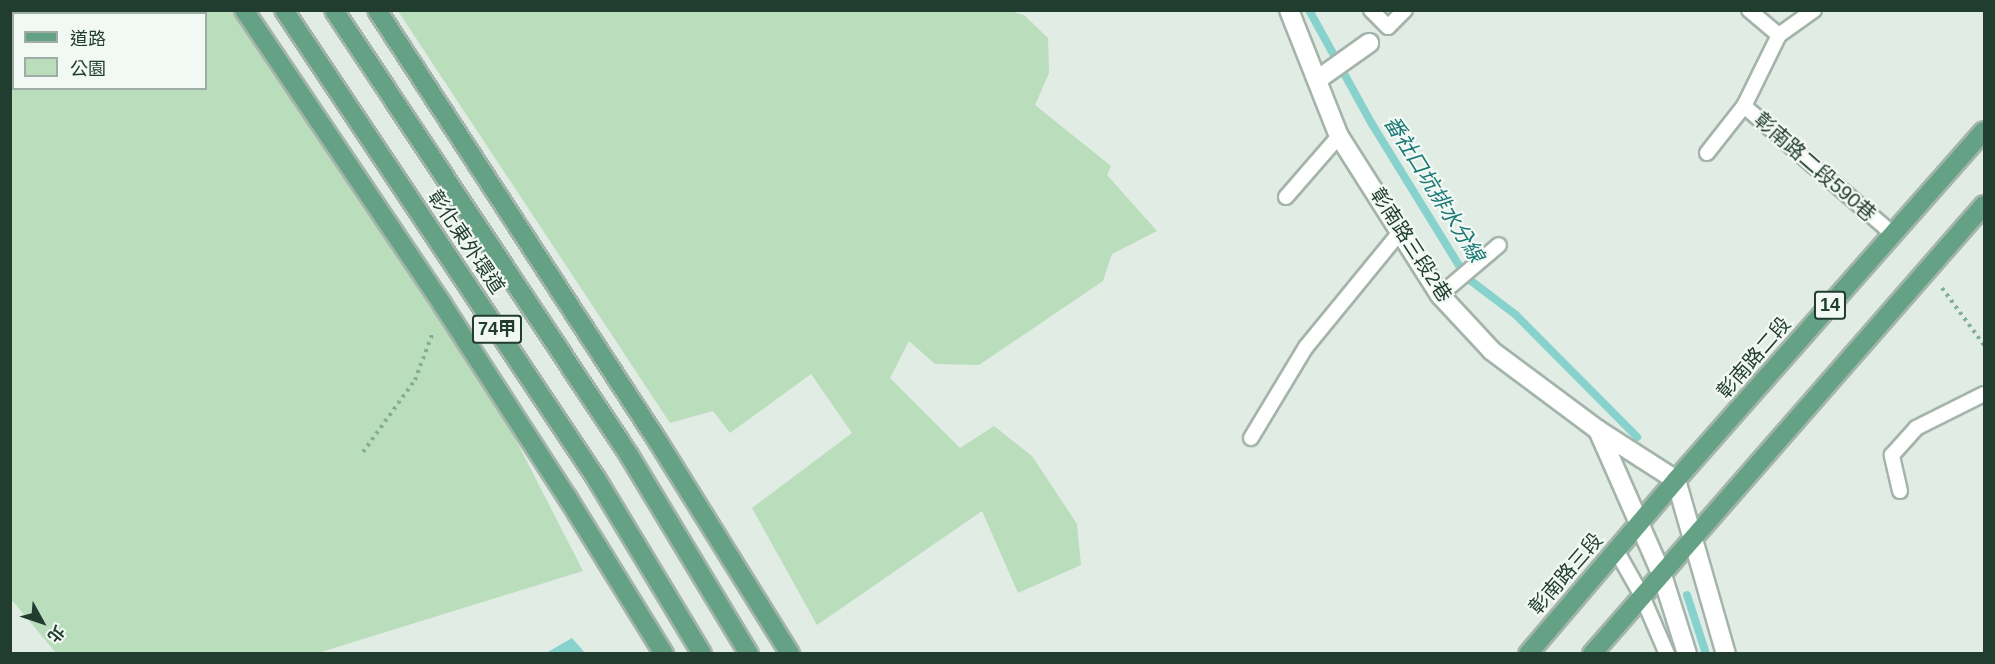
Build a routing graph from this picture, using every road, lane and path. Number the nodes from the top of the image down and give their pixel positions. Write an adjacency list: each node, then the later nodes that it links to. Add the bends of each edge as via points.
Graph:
1 (244, 10): 25 (main road, 74甲)
2 (284, 10): 39 (main road, 彰化東外環道 / 74甲, via 596,478)
3 (334, 10): 40 (main road, 彰化東外環道 / 74甲, via 629,455)
4 (377, 10): 41 (main road, via 657,440)
5 (1288, 10): 13 (street, 彰南路三段2巷)
6 (1371, 10): 10 (lane)
7 (1405, 10): 10 (lane)
8 (1749, 10): 11 (lane)
9 (1814, 10): 11 (lane)
10 (1388, 27): 12 (lane)
11 (1779, 35): 14 (lane, 彰南路二段590巷)
12 (1370, 43): 13 (street)
13 (1317, 80): 16 (street, 彰南路三段2巷)
14 (1744, 106): 17 (lane); 21 (lane, 彰南路二段590巷)
15 (1984, 131): 21 (main road, 彰南路二段 / 14)
16 (1339, 136): 18 (lane); 20 (street, 彰南路三段2巷)
17 (1707, 153)
18 (1286, 196)
19 (1984, 205): 23 (main road, 14)
20 (1401, 231): 24 (street, 彰南路三段2巷); 29 (lane, via 1306,347)
21 (1893, 234): 31 (main road, 彰南路二段 / 14)
22 (1499, 245): 24 (lane)
23 (1927, 269): 26 (path); 34 (main road, 14)
24 (1440, 295): 28 (street, 彰南路三段2巷, via 1492,351)
25 (442, 304): 30 (path, via 415,380); 38 (main road, 74甲)
26 (1984, 345)
27 (1984, 394): 32 (lane, via 1916,428 1892,455)
28 (1598, 430): 31 (street, 彰南路三段2巷); 33 (street)
29 (1251, 438)
30 (363, 452)
31 (1676, 480): 33 (main road, 14); 34 (street)
32 (1900, 491)
33 (1638, 525): 35 (main road, 彰南路三段 / 14); 36 (street)
34 (1694, 537): 36 (main road, 14); 46 (street)
35 (1616, 550): 37 (lane); 42 (main road, 彰南路三段 / 14)
36 (1662, 575): 37 (main road, 14); 45 (street)
37 (1642, 596): 43 (main road, 14); 44 (lane)
38 (664, 654)
39 (702, 654)
40 (749, 654)
41 (790, 654)
42 (1528, 654)
43 (1592, 654)
44 (1667, 654)
45 (1687, 654)
46 (1726, 654)

